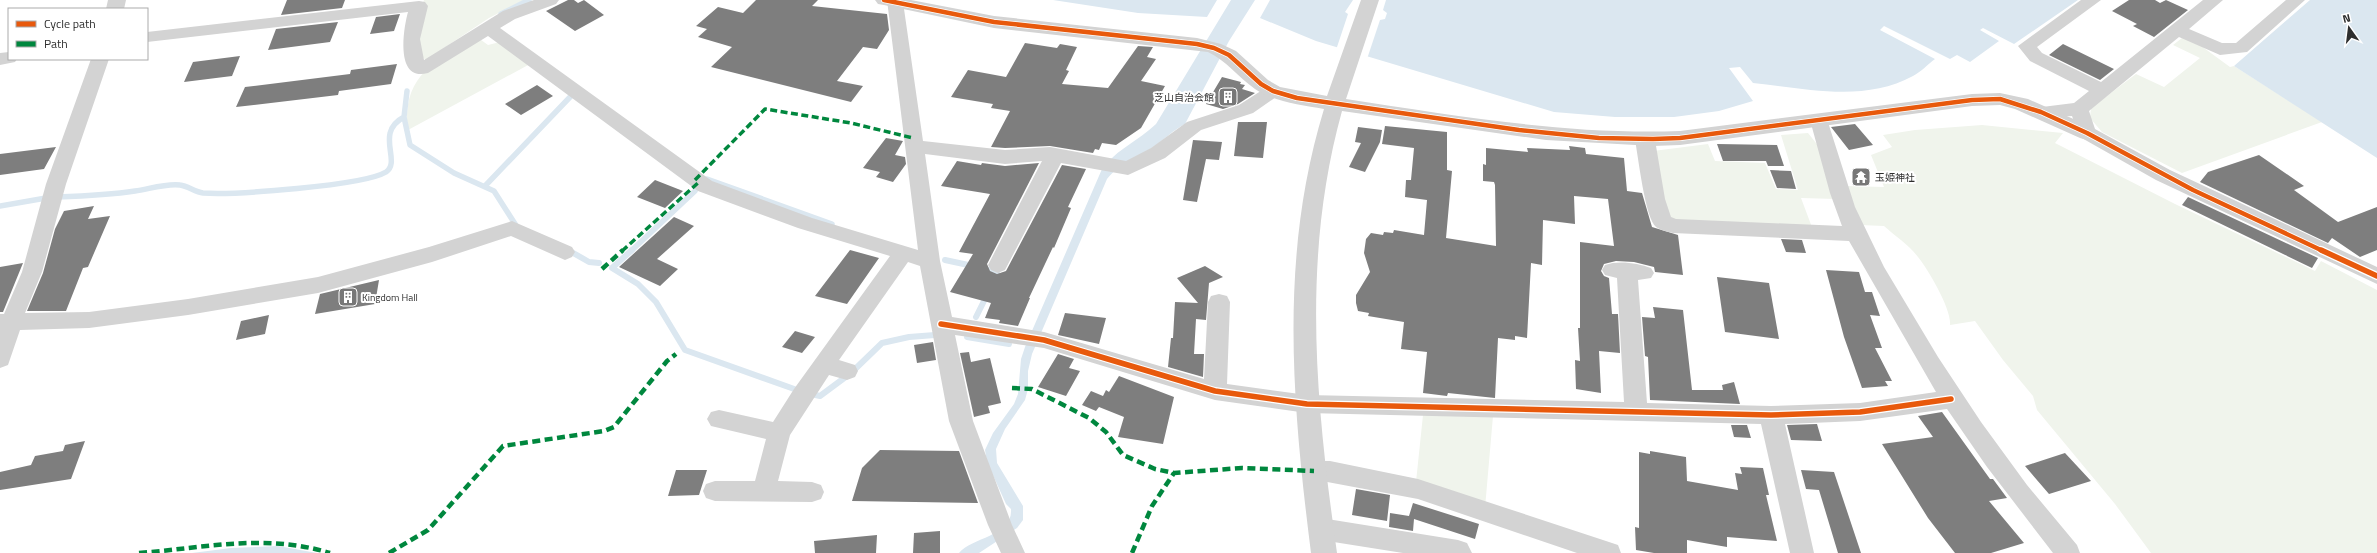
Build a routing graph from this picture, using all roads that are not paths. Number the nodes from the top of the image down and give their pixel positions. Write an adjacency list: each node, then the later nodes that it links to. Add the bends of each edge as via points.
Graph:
1 (550, 0): 8 (street, via 509,15)
2 (1370, 0): 14 (street)
3 (2092, 0): 12 (street, via 2027,46 2036,57)
4 (2214, 0): 9 (street)
5 (2296, 0): 9 (street, via 2241,48 2220,49)
6 (889, 1): 13 (street, via 958,16 1040,29 1197,44 1214,48 1229,56); 20 (street)
7 (420, 3): 8 (street, via 410,32 417,65 422,69); 10 (street)
8 (489, 28): 24 (street, via 705,186 805,223)
9 (2177, 30): 12 (street)
10 (148, 37)
11 (100, 60): 30 (street, via 56,184 32,272)
12 (2102, 90): 15 (street)
13 (1273, 91): 14 (street); 21 (street, via 1246,109 1194,126 1158,153 1128,168)
14 (1335, 105): 19 (street, via 1529,132); 37 (street, via 1323,143 1310,212 1304,303)
15 (2078, 109): 16 (street); 18 (street)
16 (2041, 112): 17 (street, via 2000,100 1972,100); 18 (street)
17 (1819, 120): 19 (street, via 1680,138); 22 (street, via 1844,204)
18 (2087, 133): 28 (street, via 2163,175)
19 (1645, 140): 22 (street, via 1656,205 1662,221 1673,226)
20 (914, 146): 21 (street, via 1005,157); 25 (street)
21 (1055, 155): 26 (street)
22 (1856, 234): 36 (street, via 1907,326)
23 (565, 252): 30 (street, via 512,228 432,254 318,285 188,307 89,320)
24 (904, 252): 25 (street); 33 (street)
25 (930, 261): 31 (street)
26 (998, 265)
27 (1628, 272): 38 (street)
28 (2377, 276)
29 (1219, 302): 35 (street)
30 (6, 322): 32 (street)
31 (941, 324): 35 (street, via 1044,340); 47 (street, via 961,421)
32 (0, 359)
33 (825, 364): 34 (street); 41 (street)
34 (847, 371)
35 (1215, 391): 37 (street)
36 (1952, 399): 39 (street, via 1860,412); 52 (street, via 2025,502)
37 (1307, 404): 38 (street); 42 (street)
38 (1636, 412): 39 (street)
39 (1771, 415): 51 (street)
40 (719, 419): 41 (street)
41 (779, 433): 44 (street)
42 (1314, 471): 46 (street); 50 (street, via 1330,471 1418,489)
43 (715, 491): 44 (street)
44 (764, 491): 45 (street)
45 (812, 492)
46 (1320, 529): 48 (street); 49 (street)
47 (1006, 539)
48 (1324, 553)
49 (1460, 553)
50 (1609, 553)
51 (1802, 553)
52 (2068, 553)

